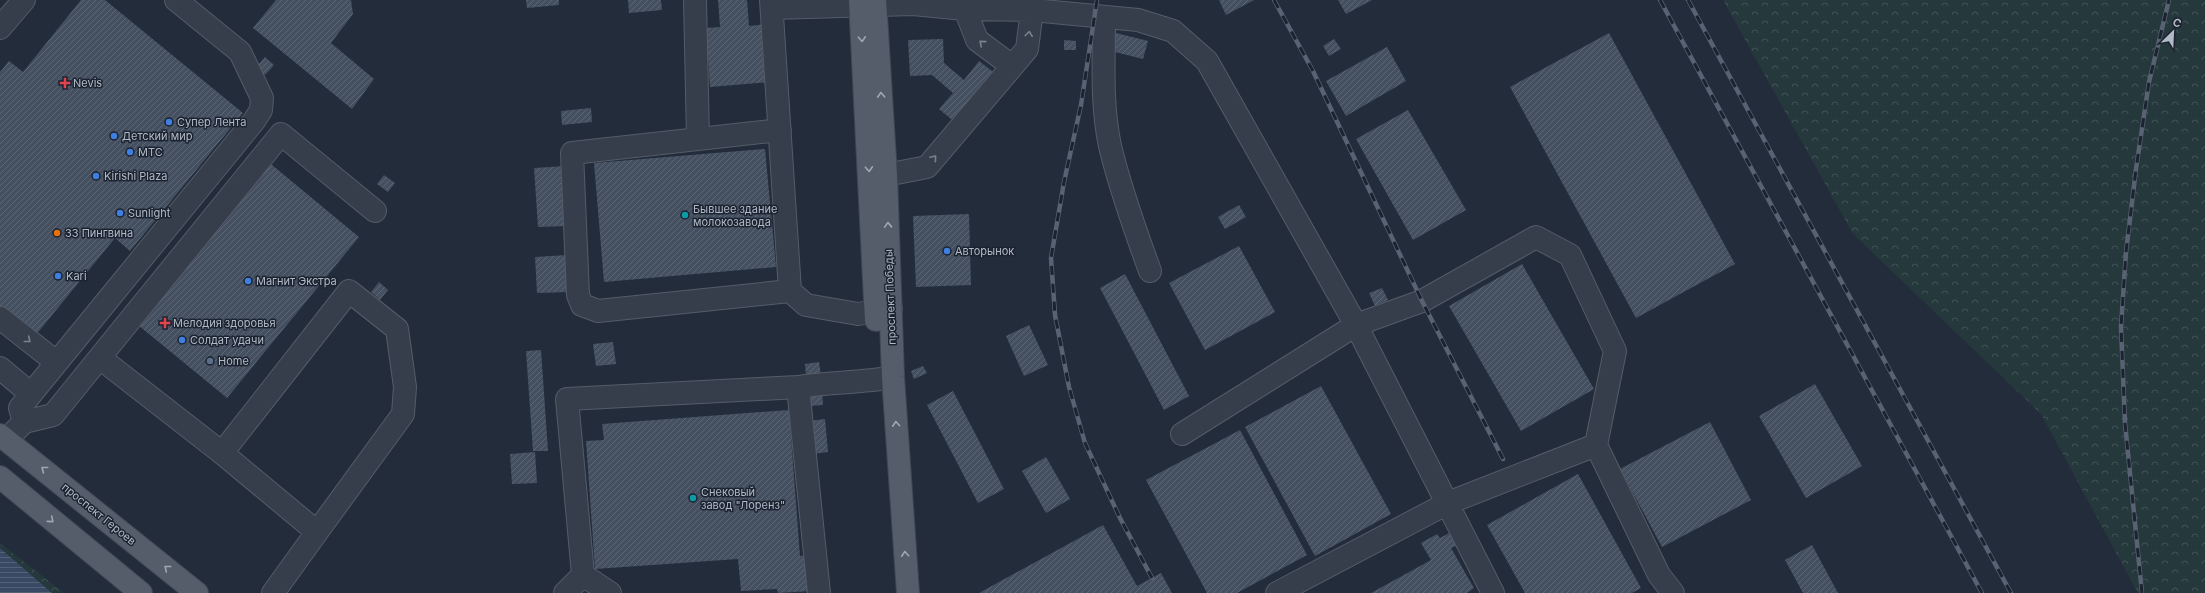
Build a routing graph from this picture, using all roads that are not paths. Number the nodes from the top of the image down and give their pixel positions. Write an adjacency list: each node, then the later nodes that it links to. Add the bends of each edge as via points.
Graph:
1 (24, 0): 9 (lane)
2 (176, 0): 21 (lane, via 240,52 262,98 261,110)
3 (695, 0): 12 (lane)
4 (868, 2): 5 (lane); 6 (lane); 13 (main road, проспект Победы, one-way to 4); 17 (main road, проспект Победы, one-way to 17)
5 (772, 4): 11 (lane)
6 (965, 9): 7 (lane); 10 (lane, one-way to 6, via 977,40)
7 (1032, 10): 8 (lane); 10 (lane, one-way to 7, via 1027,49)
8 (1104, 17): 15 (lane, via 1104,99 1110,144 1122,191); 19 (lane, via 1138,20 1174,31 1207,61)
9 (0, 28)
10 (1012, 66): 13 (lane, one-way to 10, via 927,166)
11 (780, 130): 12 (lane); 16 (lane)
12 (698, 139): 16 (lane, via 572,153 578,294 582,305 598,311)
13 (886, 175): 17 (main road, проспект Победы, one-way to 13)
14 (375, 211): 20 (lane, via 281,134)
15 (1150, 271)
16 (790, 291): 17 (lane, via 806,305 858,314)
17 (883, 310): 23 (main road, проспект Победы)
18 (0, 318): 21 (lane, one-way to 21)
19 (1356, 325): 27 (lane); 29 (lane, via 1422,301 1536,237 1570,255 1615,351); 32 (lane)
20 (100, 358): 26 (lane, via 53,415); 30 (lane)
21 (56, 362): 25 (lane)
22 (0, 368): 25 (lane)
23 (885, 379): 24 (lane); 41 (main road, проспект Победы); 42 (main road, проспект Победы, one-way to 23)
24 (798, 387): 34 (lane, via 567,399); 40 (lane)
25 (31, 394): 26 (lane, via 20,408)
26 (24, 422): 28 (lane)
27 (1182, 434)
28 (3, 438): 36 (main road, проспект Героев, one-way to 28)
29 (1596, 445): 32 (lane); 45 (lane, via 1659,575)
30 (222, 453): 33 (lane); 33 (lane, via 349,291 397,329 405,387 403,414)
31 (0, 477): 35 (main road, one-way to 35)
32 (1448, 503): 43 (lane); 44 (lane)
33 (317, 532): 37 (lane)
34 (583, 575): 38 (lane); 39 (lane)
35 (141, 593)
36 (197, 593)
37 (273, 593)
38 (565, 593)
39 (610, 593)
40 (819, 593)
41 (892, 593)
42 (908, 593)
43 (1277, 593)
44 (1493, 593)
45 (1673, 593)

